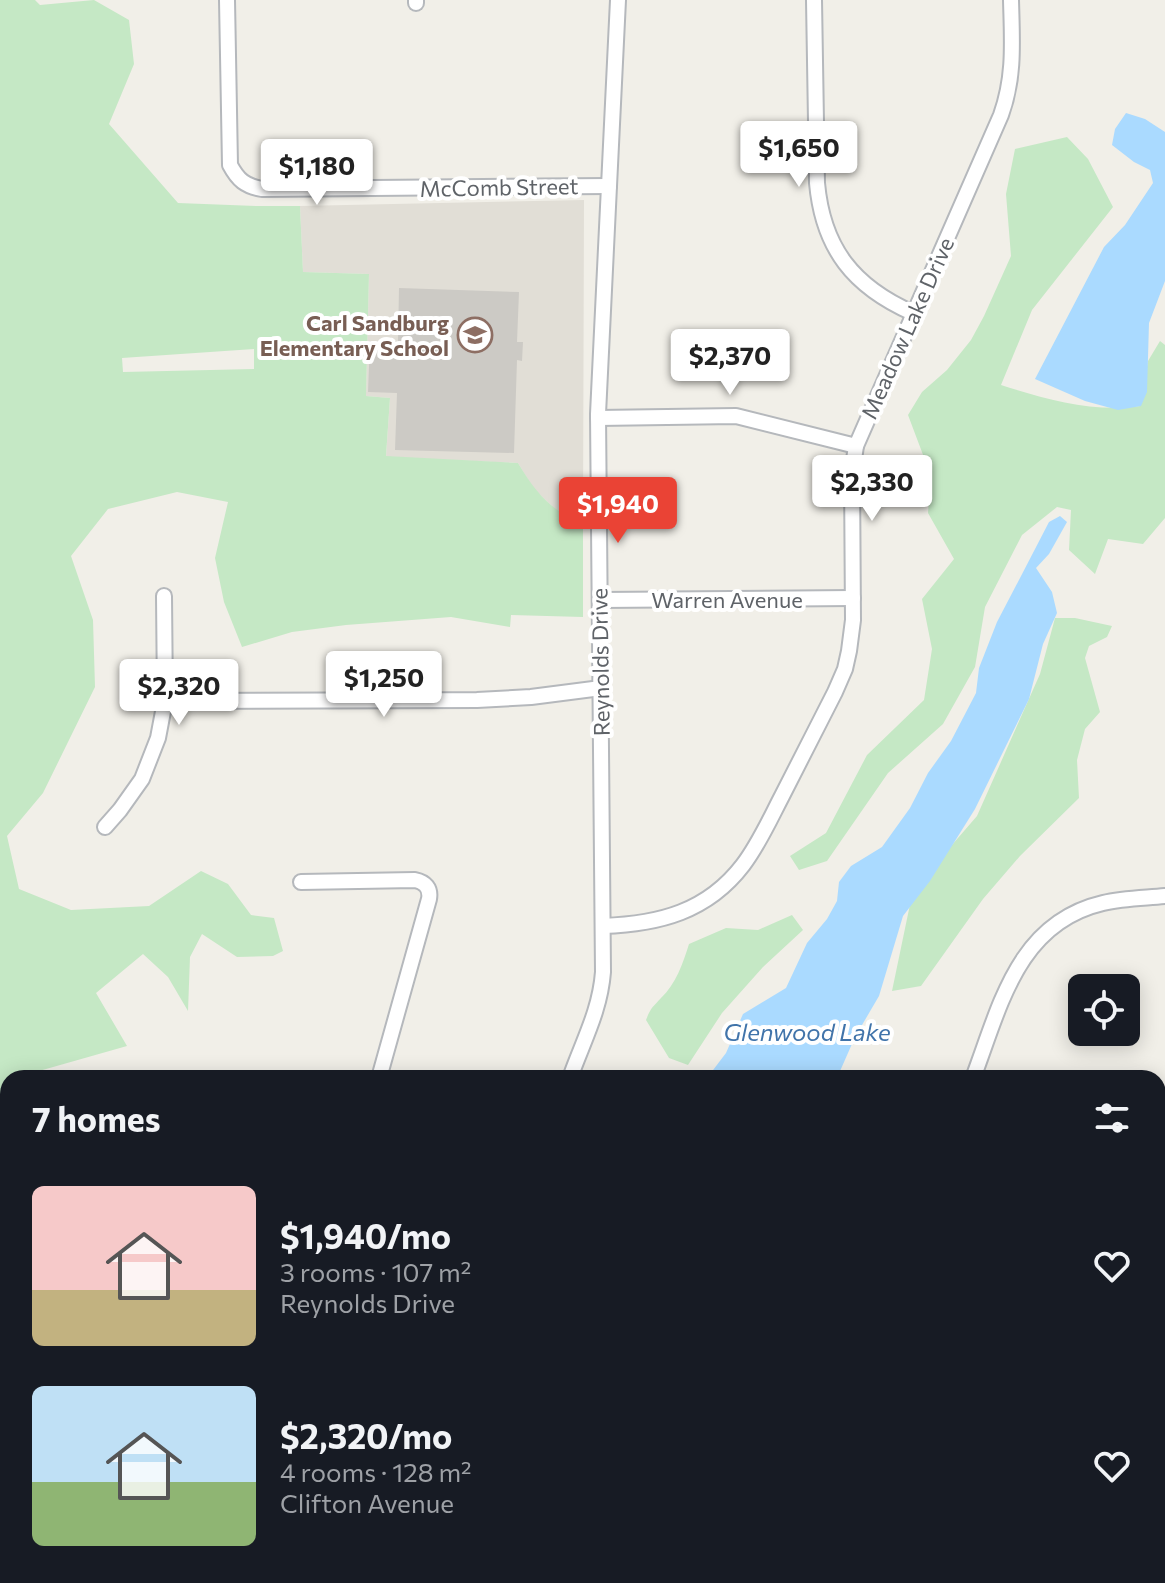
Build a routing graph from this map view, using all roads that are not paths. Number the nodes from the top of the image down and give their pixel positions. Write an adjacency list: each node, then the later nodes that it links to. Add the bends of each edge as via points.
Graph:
1 (227, 0): 5 (street, McComb Street, via 230,165 249,187)
2 (618, 0): 5 (street, Reynolds Drive)
3 (814, 0): 6 (street, via 817,183 825,227 858,279)
4 (1011, 0): 6 (street, Meadow Lake Drive, via 1008,95)
5 (609, 186): 7 (street, Reynolds Drive)
6 (913, 313): 8 (street, Meadow Lake Drive)
7 (598, 418): 8 (street, via 736,416); 11 (street, Reynolds Drive)
8 (856, 446): 10 (street, Meadow Lake Drive)
9 (164, 596): 13 (street)
10 (853, 598): 11 (street, Warren Avenue); 17 (street, Meadow Lake Drive, via 845,669 744,865 712,896 682,912 648,923)
11 (600, 600): 12 (street, Reynolds Drive)
12 (601, 688): 13 (street, via 477,700); 17 (street, Reynolds Drive)
13 (165, 701): 14 (street, via 142,779)
14 (105, 827)
15 (301, 882): 18 (street, via 415,880 429,891)
16 (1165, 896): 20 (street, via 1103,903 1047,931 1018,964)
17 (603, 926): 19 (street, Reynolds Drive, via 602,991)
18 (381, 1070)
19 (573, 1070)
20 (976, 1070)

